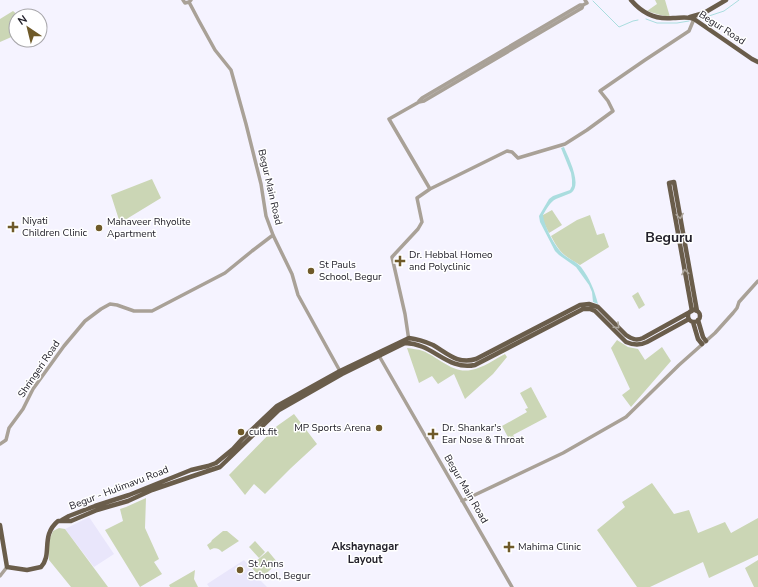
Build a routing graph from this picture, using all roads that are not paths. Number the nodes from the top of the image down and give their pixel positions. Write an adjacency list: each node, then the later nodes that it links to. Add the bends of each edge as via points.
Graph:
1 (183, 0): 5 (street, Begur Main Road, via 186,3)
2 (585, 0): 8 (street, via 587,3 389,119)
3 (631, 0): 6 (main road, Begur Road, via 643,11 658,17)
4 (726, 0): 6 (main road)
5 (190, 1): 9 (street, Begur Main Road, via 215,50 231,70 261,184 266,216)
6 (692, 18): 7 (main road, Begur Road); 8 (street, via 689,31 600,91 613,111 587,130 565,144 518,158 507,151)
7 (758, 62)
8 (430, 189): 17 (street, via 417,198 422,222 392,257)
9 (273, 235): 21 (street, Begur Main Road, via 292,274 298,295); 22 (street, Shringeri Road, via 225,273 152,312 134,311 110,304 85,321 33,389 10,428 6,440)
10 (758, 282): 18 (street, via 739,302 722,326)
11 (693, 311): 11 (main road, one-way to 11, via 669,183 674,182); 12 (main road, via 700,315); 13 (main road, via 688,316); 15 (main road, via 643,338 636,340)
12 (698, 320): 13 (main road); 18 (main road)
13 (691, 321): 16 (main road, via 644,344 628,343); 19 (main road)
14 (551, 322): 15 (main road, one-way to 15, via 577,306 589,304 600,309); 16 (main road, via 581,309 590,309); 17 (main road, via 475,365 462,366)
15 (626, 335): 16 (main road)
16 (623, 339)
17 (409, 341): 20 (main road)
18 (706, 341): 19 (street)
19 (702, 344): 23 (street, via 626,417 563,453)
20 (378, 355): 21 (main road, Begur - Hulimavu Road); 21 (main road, Begur - Hulimavu Road); 23 (street, Begur Main Road)
21 (341, 373): 25 (main road, Begur - Hulimavu Road, via 279,410 220,467 71,521 58,521 49,531 45,561 41,567 27,570)
22 (0, 444)
23 (462, 501): 27 (street, Begur Main Road)
24 (0, 525): 25 (main road)
25 (7, 567): 26 (street)
26 (0, 576)
27 (512, 587)

